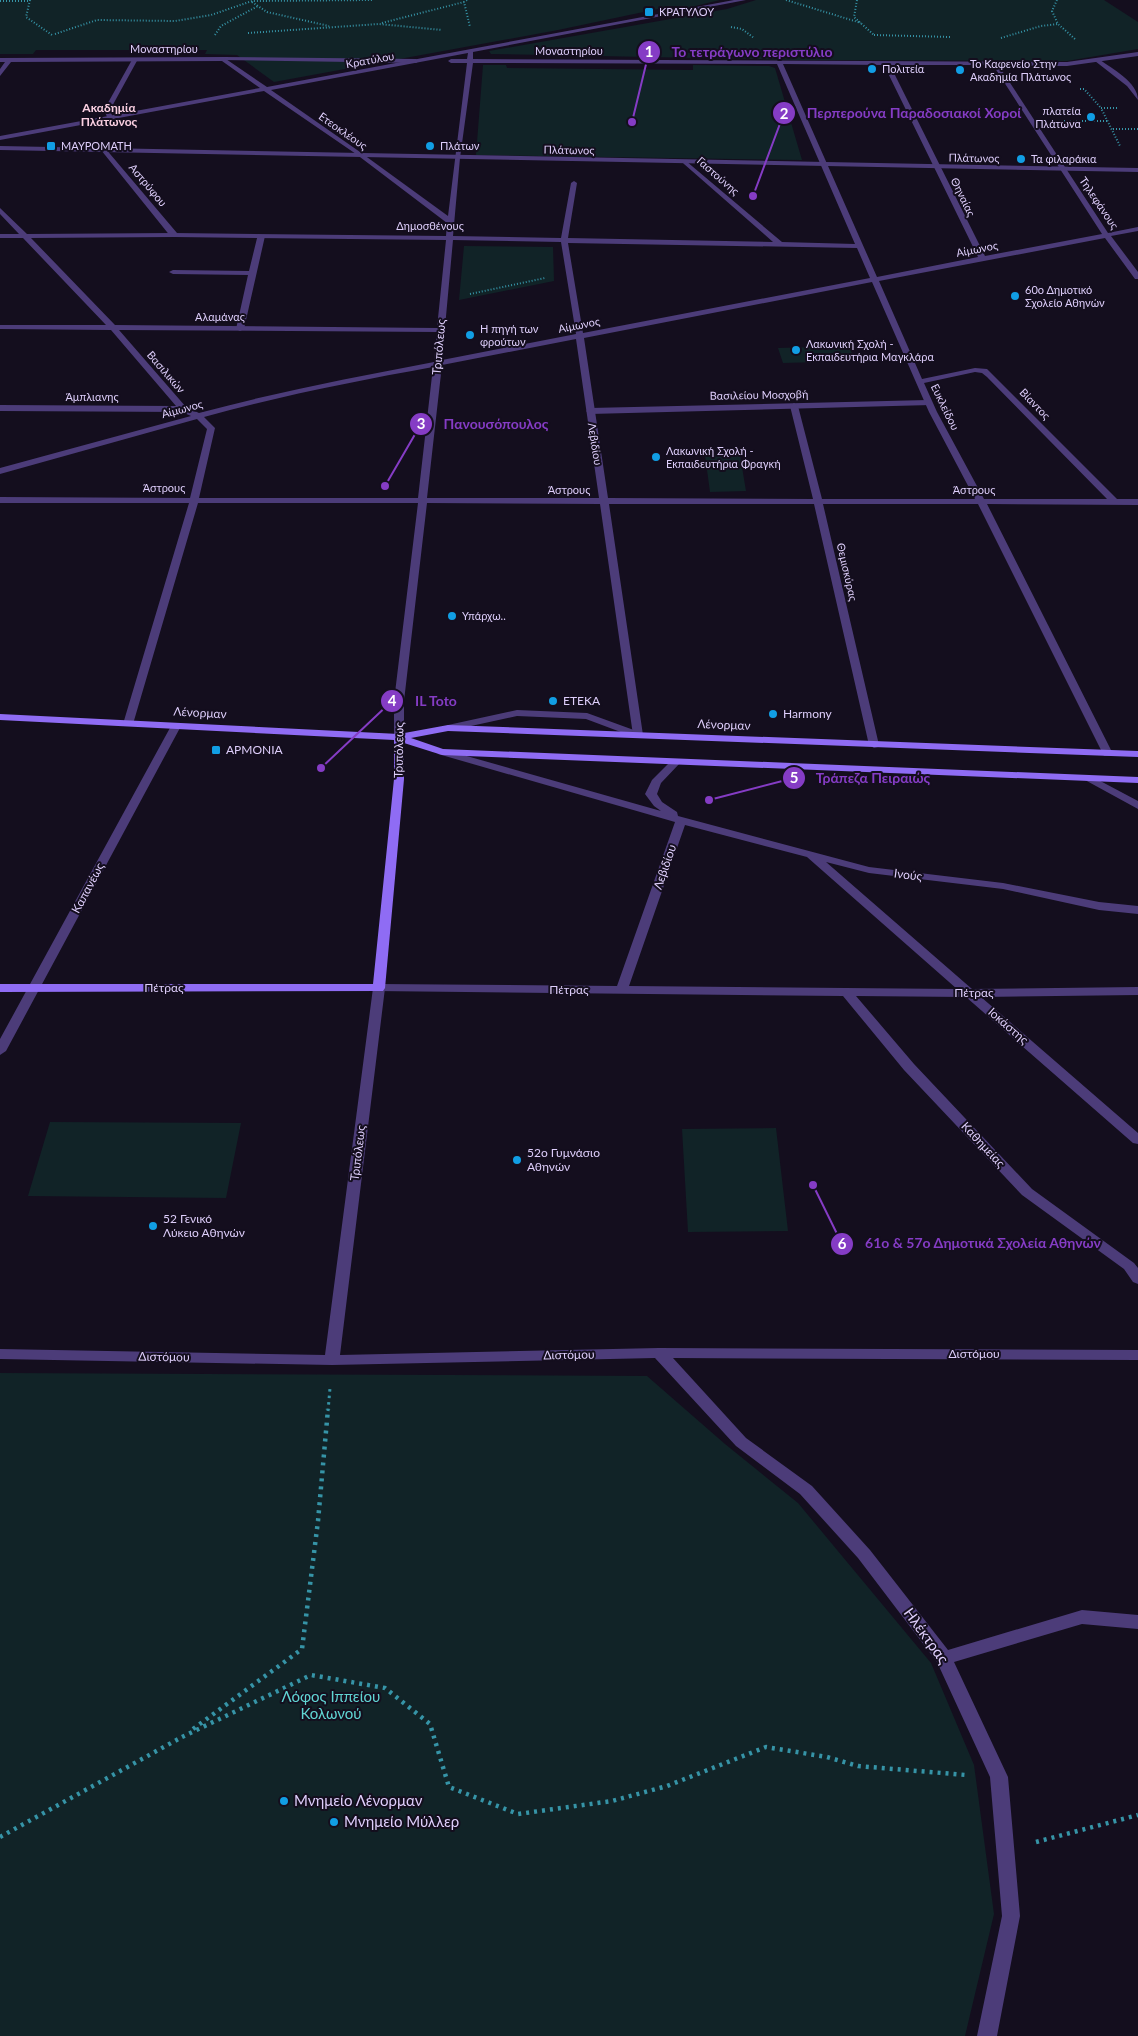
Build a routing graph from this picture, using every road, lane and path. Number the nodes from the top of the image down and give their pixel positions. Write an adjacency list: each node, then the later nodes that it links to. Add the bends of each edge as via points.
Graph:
1 (29, 0): 7 (path); 17 (path, via 26,17)
2 (372, 0): 8 (path)
3 (743, 0): 24 (street, Κρατύλου)
4 (786, 0): 11 (path)
5 (857, 0): 11 (path, via 854,17)
6 (1057, 0): 30 (path, via 1052,11 1058,24)
7 (0, 1)
8 (251, 1): 10 (path); 17 (path, via 211,15 175,21 97,20)
9 (464, 2): 12 (path)
10 (258, 6): 14 (path, via 267,12); 19 (path, via 221,26)
11 (861, 23): 20 (path)
12 (379, 24): 14 (path); 15 (path)
13 (725, 26): 23 (path, via 742,29)
14 (333, 27): 16 (path)
15 (444, 30)
16 (244, 33)
17 (52, 35): 18 (path); 22 (path)
18 (62, 35)
19 (215, 35)
20 (874, 35): 21 (path); 34 (path)
21 (951, 37)
22 (44, 38)
23 (758, 41)
24 (471, 51): 31 (street, Κρατύλου); 32 (street, Τριπόλεως)
25 (1138, 54): 30 (street, Μοναστηρίου)
26 (135, 59): 27 (street, Μοναστηρίου); 29 (street, Μοναστηρίου); 42 (street, via 107,110)
27 (223, 59): 31 (street, Μοναστηρίου); 37 (street, Ετεοκλέους)
28 (0, 60): 29 (street, Μοναστηρίου)
29 (9, 60): 36 (street)
30 (1098, 60): 35 (street, Μοναστηρίου, via 1067,64); 39 (street, via 1129,85)
31 (416, 61): 32 (street, Μοναστηρίου); 37 (street, Κρατύλου)
32 (470, 61): 33 (street, Μοναστηρίου); 51 (street, Τριπόλεως)
33 (778, 62): 34 (street, Μοναστηρίου); 53 (street, Ευκλείδου)
34 (886, 62): 35 (street, Μοναστηρίου); 54 (street, Θηναίας)
35 (995, 64): 44 (street, Τηλεφάνους)
36 (0, 74)
37 (265, 89): 42 (street, Κρατύλου); 50 (street, Ετεοκλέους)
38 (1075, 89): 40 (path, via 1084,88)
39 (1138, 98)
40 (1101, 108): 41 (path); 43 (path)
41 (1119, 108)
42 (110, 118): 47 (street, Κρατύλου)
43 (1108, 121): 44 (path); 45 (path)
44 (1032, 122): 55 (street, Τηλεφάνους)
45 (1113, 129): 46 (path); 56 (path)
46 (1138, 129)
47 (0, 138)
48 (0, 148): 49 (street, Πλάτωνος)
49 (103, 149): 50 (street, Πλάτωνος); 61 (street, Αστρύφου)
50 (358, 154): 51 (street, Πλάτωνος); 59 (street, Ετεοκλέους)
51 (456, 158): 52 (street, Πλάτωνος); 59 (street, Τριπόλεως)
52 (686, 162): 53 (street, Πλάτωνος); 68 (street, Γαστούνης)
53 (824, 165): 54 (street, Πλάτωνος); 69 (street, Ευκλείδου)
54 (937, 167): 55 (street, Πλάτωνος); 70 (street, Θηναίας)
55 (1063, 170): 56 (street, Πλάτωνος); 62 (street, Τηλεφάνους)
56 (1135, 170)
57 (574, 183): 67 (street, Λεβιδίου)
58 (0, 210): 64 (street, Βασιλικών)
59 (451, 222): 66 (street, Τριπόλεως)
60 (1138, 229): 62 (street, Αίμωνος)
61 (174, 235): 64 (street, Δημοσθένους); 65 (street, Δημοσθένους)
62 (1106, 235): 70 (street, Αίμωνος); 74 (street, Τηλεφάνους)
63 (0, 236): 64 (street, Δημοσθένους)
64 (23, 236): 78 (street, Βασιλικών)
65 (261, 236): 66 (street, Δημοσθένους); 72 (street)
66 (448, 238): 67 (street, Δημοσθένους); 76 (street, Τριπόλεως)
67 (564, 239): 68 (street, Δημοσθένους); 73 (street, Λεβιδίου)
68 (781, 245): 69 (street, Δημοσθένους)
69 (859, 246): 75 (street, Ευκλείδου)
70 (983, 259): 75 (street, Αίμωνος)
71 (173, 272): 72 (street)
72 (253, 272): 79 (street)
73 (570, 273): 76 (path); 81 (street, Λεβιδίου)
74 (1138, 277)
75 (874, 280): 81 (street, Αίμωνος); 83 (street, Ευκλείδου)
76 (443, 300): 80 (street, Τριπόλεως)
77 (0, 327): 78 (street, Αλαμάνας)
78 (113, 328): 79 (street, Αλαμάνας); 87 (street, Βασιλικών)
79 (240, 328): 80 (street, Αλαμάνας)
80 (440, 330): 82 (street, Τριπόλεως)
81 (580, 336): 82 (street, Αίμωνος); 88 (street, Λεβιδίου)
82 (437, 363): 89 (street, Αίμωνος); 93 (street, Τριπόλεως)
83 (919, 382): 84 (street, Ευκλείδου); 97 (street, Βίαντος, via 984,370)
84 (928, 403): 85 (street, Βασιλείου Μοσχοβή); 96 (street, Ευκλείδου)
85 (794, 406): 88 (street, Βασιλείου Μοσχοβή); 95 (street, Θεμισκύρας)
86 (0, 408): 87 (street, Άμπλιανης)
87 (183, 409): 89 (street, Βασιλικών)
88 (590, 411): 94 (street, Λεβιδίου)
89 (198, 416): 90 (street, Αίμωνος); 92 (street, via 211,428)
90 (0, 471)
91 (0, 500): 92 (street, Άστρους)
92 (194, 500): 93 (street, Άστρους); 100 (street)
93 (422, 500): 94 (street, Άστρους); 104 (street, Τριπόλεως, via 399,701)
94 (604, 501): 95 (street, Άστρους); 103 (street, Λεβιδίου)
95 (818, 502): 96 (street, Άστρους); 105 (street, Θεμισκύρας)
96 (981, 502): 97 (street, Άστρους); 107 (street, Ευκλείδου)
97 (1115, 502): 98 (street, Άστρους)
98 (1138, 502)
99 (0, 717): 100 (main road, Λένορμαν)
100 (128, 724): 101 (main road, Λένορμαν)
101 (176, 726): 104 (main road, Λένορμαν); 117 (street, Καπανέως)
102 (448, 728): 103 (main road, Λένορμαν); 103 (street, via 517,712 587,716); 104 (main road, Λένορμαν)
103 (638, 735): 105 (main road, Λένορμαν)
104 (399, 737): 106 (main road, Λένορμαν); 118 (main road, Τριπόλεως, via 399,779)
105 (874, 745): 107 (main road, Λένορμαν)
106 (442, 752): 109 (main road, Λένορμαν); 113 (street, Λένορμαν)
107 (1108, 754): 108 (main road, Λένορμαν)
108 (1138, 754)
109 (675, 762): 110 (main road, Λένορμαν); 113 (street, via 656,782 651,794 658,804)
110 (1089, 778): 111 (main road, Λένορμαν); 112 (street)
111 (1138, 780)
112 (1138, 806)
113 (681, 820): 114 (street, Ινούς); 119 (street, Λεβιδίου)
114 (809, 853): 115 (street, Ινούς, via 869,870 1003,886 1099,906); 122 (street, Ιοκάστης)
115 (1138, 910)
116 (0, 988): 117 (main road, Πέτρας)
117 (34, 988): 118 (main road, Πέτρας); 123 (street, Καπανέως)
118 (379, 988): 119 (street, Πέτρας); 129 (street, Τριπόλεως)
119 (622, 990): 120 (street, Πέτρας)
120 (846, 991): 122 (street, Πέτρας); 125 (street, Καθημείας, via 909,1067 1027,1192 1129,1266)
121 (1138, 991): 122 (street, Πέτρας)
122 (971, 993): 124 (street, Ιοκάστης)
123 (0, 1051)
124 (1138, 1140)
125 (1138, 1278)
126 (659, 1353): 128 (street, Διστόμου); 129 (street, Διστόμου); 131 (street, Ηλέκτρας, via 741,1442 806,1490 864,1554)
127 (0, 1354): 129 (street, Διστόμου)
128 (1138, 1355)
129 (332, 1360): 132 (path, via 318,1521 302,1649)
130 (1138, 1622): 131 (street, via 1082,1617)
131 (944, 1658): 133 (street, Ηλέκτρας)
132 (182, 1737): 133 (path, via 311,1675 385,1688 430,1724 449,1787 518,1814 612,1800 658,1788 766,1747 827,1757 858,1766); 135 (path)
133 (999, 1778): 136 (street, Ηλέκτρας)
134 (1138, 1815): 136 (path)
135 (0, 1838)
136 (1004, 1850): 137 (street, Ηλέκτρας, via 1011,1916)
137 (987, 2036)

